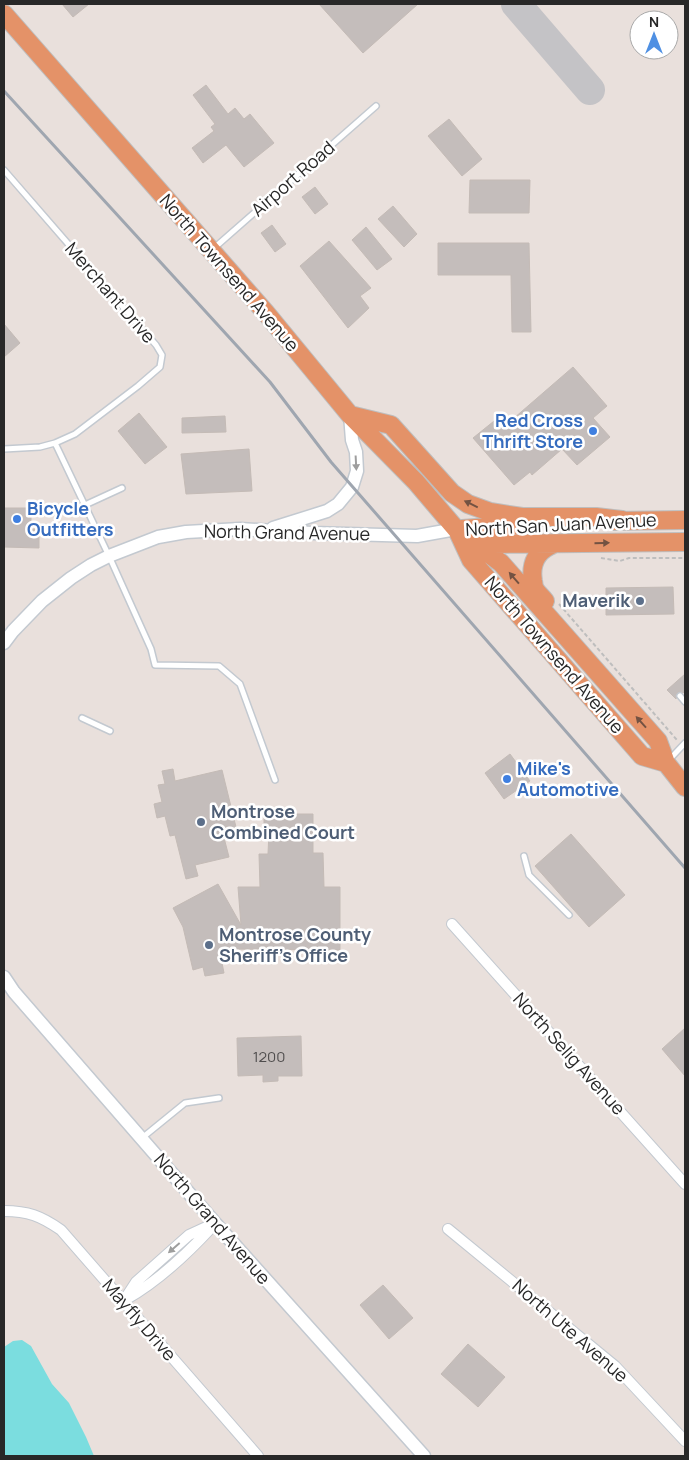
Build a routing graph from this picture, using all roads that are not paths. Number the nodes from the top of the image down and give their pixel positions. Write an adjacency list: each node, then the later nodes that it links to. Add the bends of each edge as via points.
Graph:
1 (4, 14): 4 (highway, North Townsend Avenue)
2 (376, 106): 4 (lane, Airport Road)
3 (4, 170): 6 (lane, Merchant Drive, via 162,355 160,367 138,386 75,434)
4 (211, 251): 5 (highway, North Townsend Avenue)
5 (350, 415): 10 (highway, one-way to 5, via 522,517 490,512 468,504 452,493 391,425); 11 (highway, North Townsend Avenue, via 416,482); 12 (street, one-way to 12, via 357,471 352,487 338,504 327,511)
6 (55, 443): 7 (lane, Merchant Drive); 9 (lane)
7 (4, 449)
8 (122, 488): 9 (lane)
9 (85, 505): 15 (lane)
10 (622, 520): 11 (highway, North San Juan Avenue); 13 (highway, North San Juan Avenue)
11 (456, 529): 12 (street, North Grand Avenue, via 417,536); 14 (highway, North San Juan Avenue, via 494,544); 17 (highway, North Townsend Avenue, one-way to 11, via 501,563); 23 (highway, North Townsend Avenue, via 471,560 642,756)
12 (267, 530): 15 (street, North Grand Avenue, via 186,532 158,537)
13 (683, 535): 14 (highway, North San Juan Avenue, one-way to 13)
14 (554, 544): 17 (highway, via 544,547 534,559 532,575 535,589 593,654)
15 (109, 556): 16 (street, North Grand Avenue, via 71,578 42,602); 24 (lane, via 151,649 155,666 218,666 240,684)
16 (4, 643)
17 (598, 673): 23 (highway, North Townsend Avenue, one-way to 17, via 658,741)
18 (680, 696): 19 (lane)
19 (685, 702)
20 (82, 718): 21 (lane)
21 (110, 731)
22 (684, 744): 23 (lane)
23 (666, 763): 25 (highway, North Townsend Avenue)
24 (275, 780)
25 (685, 787)
26 (524, 856): 27 (lane, via 529,875)
27 (569, 915)
28 (452, 924): 32 (street, North Selig Avenue)
29 (4, 977): 31 (street, North Grand Avenue)
30 (219, 1098): 31 (lane, via 185,1103)
31 (142, 1139): 34 (street, North Grand Avenue)
32 (685, 1184)
33 (4, 1211): 36 (street, Mayfly Drive, via 35,1215 61,1230)
34 (215, 1223): 36 (street, via 189,1235 136,1282); 39 (street, North Grand Avenue)
35 (448, 1228): 37 (street, North Ute Avenue, via 615,1366)
36 (123, 1302): 38 (street, Mayfly Drive)
37 (685, 1441)
38 (258, 1456)
39 (424, 1456)

